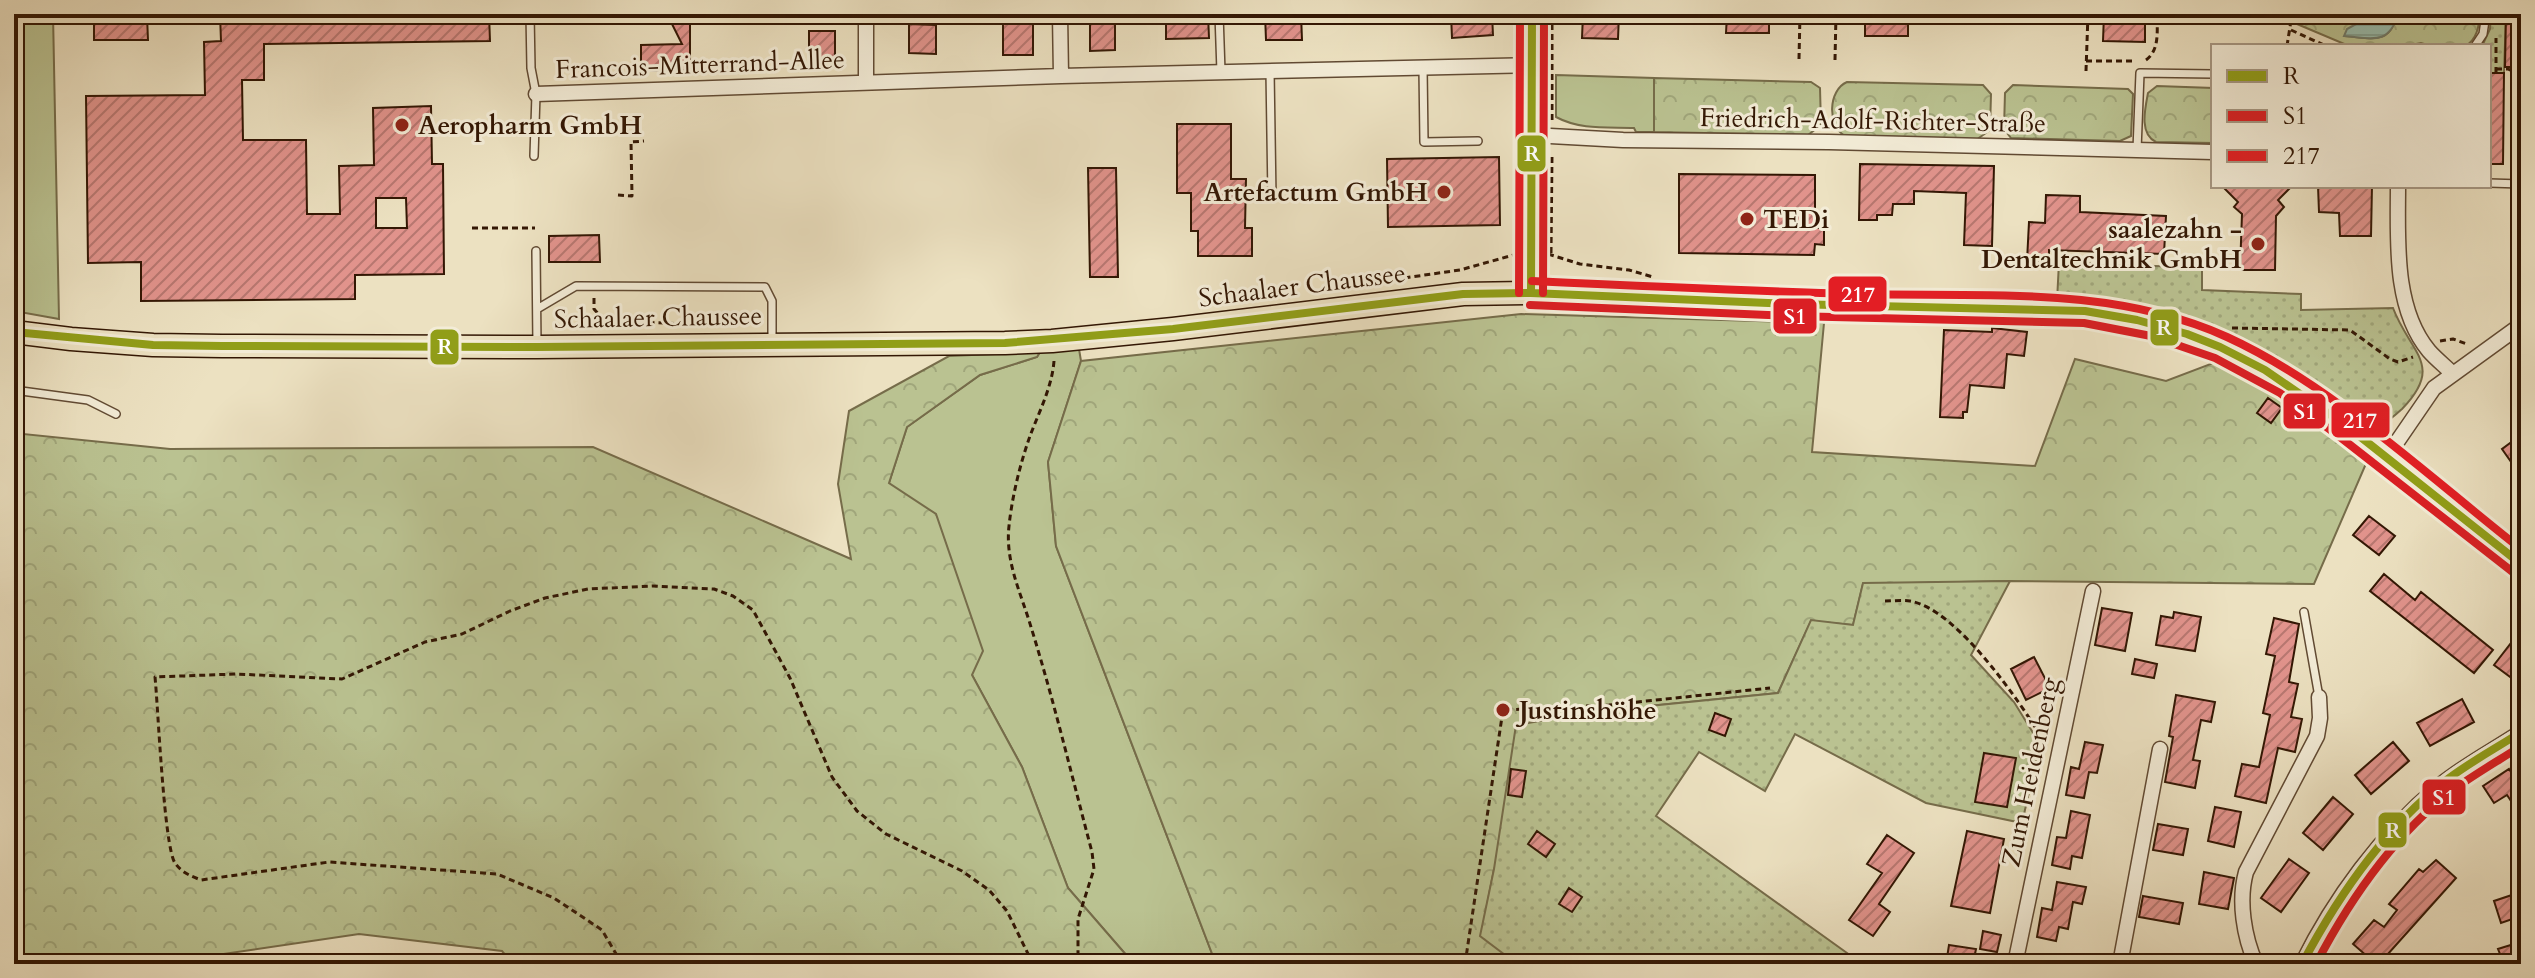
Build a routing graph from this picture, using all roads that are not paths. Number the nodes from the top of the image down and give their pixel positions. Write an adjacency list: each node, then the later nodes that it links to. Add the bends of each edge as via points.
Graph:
1 (530, 14): 15 (lane)
2 (866, 14): 14 (street, Francois-Mitterrand-Allee)
3 (1060, 14): 13 (street)
4 (1219, 14): 11 (lane)
5 (1532, 14): 8 (street)
6 (2486, 14): 7 (lane)
7 (2476, 44)
8 (1532, 65): 9 (street, Francois-Mitterrand-Allee); 16 (street)
9 (1423, 68): 10 (street, Francois-Mitterrand-Allee); 17 (lane, via 1424,142)
10 (1270, 71): 11 (street, Francois-Mitterrand-Allee); 24 (lane)
11 (1221, 72): 13 (street, Francois-Mitterrand-Allee)
12 (2211, 74): 18 (lane, via 2140,73)
13 (1061, 76): 14 (street, Francois-Mitterrand-Allee)
14 (866, 82): 15 (street, Francois-Mitterrand-Allee)
15 (536, 94): 20 (lane)
16 (1532, 135): 18 (street, Friedrich-Adolf-Richter-Straße, via 1623,140 1828,135); 26 (street)
17 (1478, 141)
18 (2137, 150): 19 (street, Friedrich-Adolf-Richter-Straße)
19 (2211, 152)
20 (534, 156)
21 (2491, 183): 22 (lane)
22 (2521, 184)
23 (2398, 188): 33 (street, via 2398,268 2405,300 2428,350)
24 (1272, 198)
25 (536, 251): 27 (lane)
26 (1531, 293): 30 (main road, Schaalaer Chaussee, via 1463,294 1052,341); 36 (main road, Schaalaer Chaussee, via 2085,311 2131,318 2196,336 2261,367)
27 (537, 309): 30 (lane, via 576,286 765,287 772,301); 31 (lane)
28 (2515, 330): 32 (lane); 33 (street)
29 (14, 332): 31 (main road, Schaalaer Chaussee, via 153,345)
30 (772, 343): 31 (main road, Schaalaer Chaussee)
31 (537, 347)
32 (2521, 351)
33 (2452, 373): 36 (street, via 2417,409)
34 (14, 390): 35 (lane, via 88,400)
35 (116, 414)
36 (2386, 458): 37 (main road, Schaalaer Chaussee)
37 (2521, 564)
38 (2093, 591): 43 (street, Zum Heidenberg)
39 (2304, 612): 40 (lane)
40 (2319, 697): 45 (street, via 2317,736 2243,884 2243,909)
41 (2521, 732): 46 (street, via 2440,785 2403,819 2358,875)
42 (2160, 749): 44 (street)
43 (2015, 964)
44 (2120, 964)
45 (2256, 964)
46 (2302, 964)

